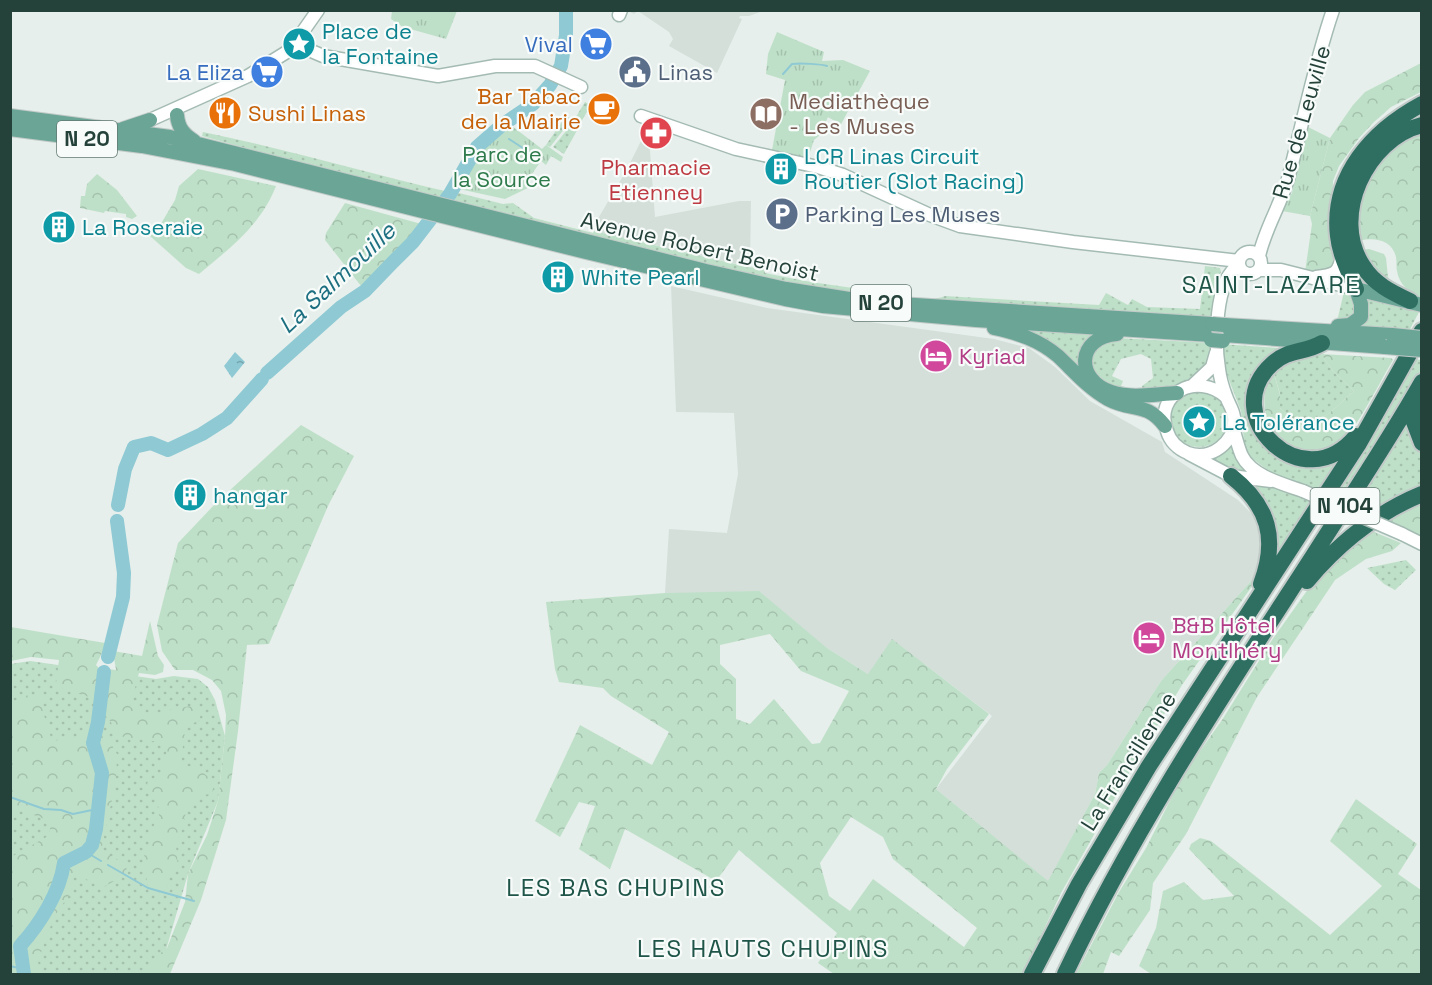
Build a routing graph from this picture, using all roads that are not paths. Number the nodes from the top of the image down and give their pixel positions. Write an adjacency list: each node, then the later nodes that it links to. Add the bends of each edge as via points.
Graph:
1 (318, 10): 3 (street)
2 (1333, 10): 20 (street, Rue de Leuville, via 1287,180 1278,207)
3 (296, 46): 4 (street, via 323,56 438,76 495,66 535,66); 9 (street, via 248,76 190,103)
4 (581, 87)
5 (1422, 104): 18 (highway, via 1375,136 1351,170 1338,211)
6 (10, 116): 12 (main road, Avenue Robert Benoist / N 20)
7 (641, 116): 19 (street, via 736,149 843,175 960,226)
8 (150, 120): 9 (street); 12 (main road)
9 (169, 123): 12 (main road, Avenue Robert Benoist / N 20); 13 (main road, via 156,139 142,142 102,136); 14 (main road, Avenue Robert Benoist / N 20); 14 (main road, via 177,123); 15 (street)
10 (1422, 125): 24 (highway, via 1399,135 1374,159 1358,185 1350,220 1353,247 1367,272 1380,285)
11 (10, 129): 13 (main road, Avenue Robert Benoist / N 20)
12 (116, 130)
13 (84, 139): 15 (main road, Avenue Robert Benoist / N 20)
14 (196, 143): 16 (main road, Avenue Robert Benoist / N 20)
15 (163, 151): 16 (main road, Avenue Robert Benoist / N 20)
16 (428, 206): 17 (main road, Avenue Robert Benoist / N 20)
17 (448, 211): 25 (main road, Avenue Robert Benoist / N 20, via 785,300 859,311); 27 (main road, Avenue Robert Benoist / N 20, via 825,297)
18 (1342, 255): 21 (street, via 1335,273); 23 (highway)
19 (1215, 258): 20 (street); 22 (street, via 1223,263)
20 (1249, 262): 21 (street); 22 (street)
21 (1312, 278): 23 (street)
22 (1226, 279): 27 (street, via 1221,293)
23 (1356, 289): 24 (main road); 29 (main road, via 1362,308 1359,320 1350,325 1331,326)
24 (1416, 303)
25 (976, 320): 27 (main road, Avenue Robert Benoist / N 20); 37 (main road, via 1048,348 1088,386 1122,405 1151,411)
26 (1422, 331): 36 (highway, La Francilienne / N 104)
27 (1218, 336): 29 (main road); 32 (street, via 1212,367); 34 (main road, via 1115,334 1096,339 1085,354 1089,375 1110,392 1140,396); 35 (street, via 1219,369)
28 (1422, 338): 30 (main road, bridge)
29 (1318, 341): 30 (main road); 36 (highway, via 1278,359 1265,371 1257,386 1255,404 1264,434 1282,452 1295,457 1326,457 1346,447)
30 (1388, 341): 31 (main road, bridge)
31 (1422, 350)
32 (1193, 385): 34 (street); 35 (street, via 1211,387)
33 (1420, 385): 39 (highway, via 1414,422); 46 (highway, La Francilienne / N 104)
34 (1177, 393): 37 (street, via 1167,408)
35 (1226, 397): 38 (street, via 1232,406)
36 (1376, 412): 45 (highway, La Francilienne / N 104)
37 (1165, 426): 40 (street, via 1176,446)
38 (1233, 428): 40 (street, via 1230,438 1215,451); 42 (street, via 1242,457)
39 (1422, 443)
40 (1186, 452): 41 (street)
41 (1231, 476): 42 (street); 45 (highway, via 1256,500 1269,533 1266,571 1249,602)
42 (1275, 481): 44 (street, bridge)
43 (1422, 494): 46 (highway, via 1386,512 1351,537 1307,581 1282,616)
44 (1422, 544)
45 (1249, 611): 47 (highway, La Francilienne / N 104, via 1149,766 1079,884)
46 (1269, 625): 48 (highway, La Francilienne / N 104, via 1133,843)
47 (1032, 975)
48 (1065, 975)

